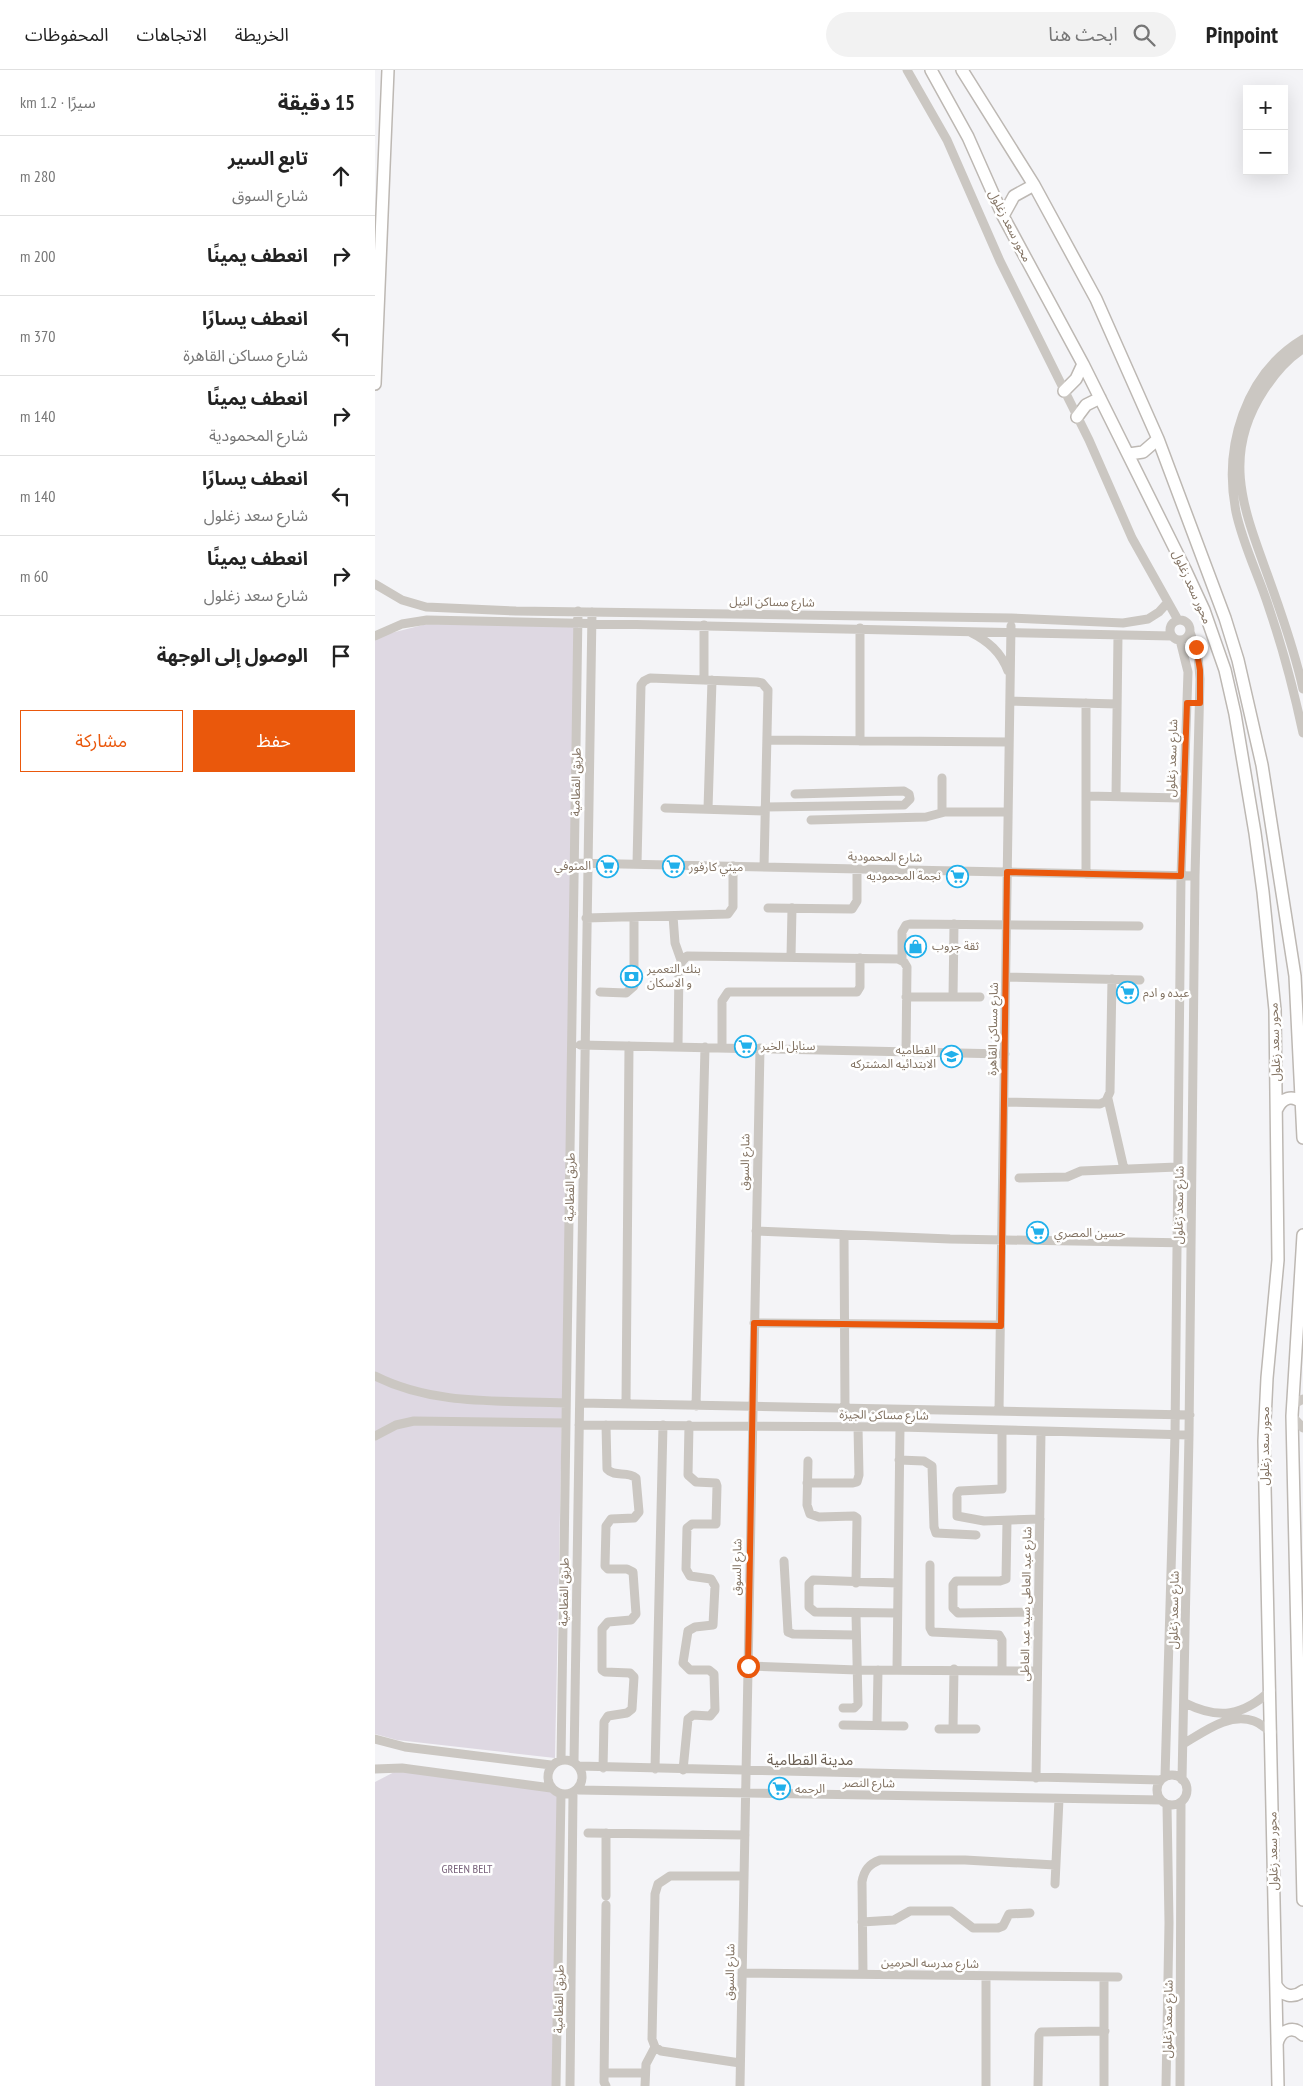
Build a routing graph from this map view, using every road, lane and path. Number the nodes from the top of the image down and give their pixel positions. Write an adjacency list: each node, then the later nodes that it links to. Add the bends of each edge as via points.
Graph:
1 (388, 70): 5 (main road)
2 (907, 70): 14 (street, via 947,140 1000,261)
3 (931, 70): 9 (main road, محور سعد زغلول, via 968,137)
4 (962, 70): 7 (main road, محور سعد زغلول)
5 (384, 166): 6 (main road); 8 (main road)
6 (375, 176)
7 (1034, 185): 9 (main road, via 1014,196); 17 (main road, محور سعد زغلول, via 1096,299)
8 (378, 200): 13 (main road)
9 (1003, 216): 12 (main road, محور سعد زغلول)
10 (1303, 339): 36 (street, via 1275,362 1250,396 1238,430 1232,463 1236,513)
11 (1303, 348): 37 (street, via 1273,376 1258,400 1245,432 1240,470 1245,512)
12 (1083, 364): 14 (main road, via 1076,379); 15 (main road, محور سعد زغلول)
13 (375, 384)
14 (1064, 391): 16 (street)
15 (1100, 398): 16 (main road, via 1086,405); 18 (main road, محور سعد زغلول)
16 (1077, 417): 20 (street, via 1132,538)
17 (1158, 439): 18 (main road, via 1143,452); 103 (main road, محور سعد زغلول, via 1225,618 1250,706 1295,976)
18 (1129, 454): 104 (main road, محور سعد زغلول, via 1204,610 1231,696 1265,912 1275,1010)
19 (375, 584): 21 (street, شارع مساكن النيل, via 402,600 426,607)
20 (1168, 602): 23 (street, شارع مساكن النيل, via 1154,616 1136,622); 24 (street)
21 (578, 611): 22 (street, شارع مساكن النيل); 26 (street, طريق القطامية)
22 (592, 612): 23 (street, شارع مساكن النيل); 25 (street, طريق القطامية)
23 (1011, 618): 30 (street, شارع مساكن القاهرة)
24 (1178, 620): 31 (street, via 1187,623); 34 (street, via 1171,626)
25 (592, 622): 26 (street, شارع مساكن النيل); 27 (street, شارع مساكن النيل); 64 (street, طريق القطامية)
26 (577, 623): 33 (street, شارع مساكن النيل, via 427,620 402,624); 63 (street, طريق القطامية)
27 (704, 625): 28 (street, شارع مساكن النيل); 39 (street)
28 (861, 628): 29 (street, شارع مساكن النيل); 48 (street)
29 (967, 630): 30 (street, شارع مساكن النيل); 38 (street, via 998,652)
30 (1011, 631): 32 (street, شارع مساكن النيل); 38 (street, شارع مساكن القاهرة)
31 (1190, 632): 35 (street, via 1187,638); 44 (street, شارع سعد زغلول, via 1199,662)
32 (1118, 635): 34 (street, شارع مساكن النيل); 45 (street)
33 (375, 636)
34 (1172, 636): 35 (street)
35 (1180, 640): 43 (street, شارع سعد زغلول, via 1187,664)
36 (1288, 671): 37 (street); 40 (street)
37 (1301, 671): 40 (street)
38 (1010, 677): 41 (street, شارع مساكن القاهرة)
39 (708, 680): 47 (street, via 757,682 766,686 769,695); 58 (street); 65 (street, via 650,678 642,683)
40 (1300, 687): 46 (street)
41 (1010, 701): 42 (street); 49 (street, شارع مساكن القاهرة)
42 (1086, 703): 45 (street); 53 (street)
43 (1187, 703): 44 (street); 55 (street, شارع سعد زغلول)
44 (1200, 703): 72 (street, شارع سعد زغلول)
45 (1117, 704): 54 (street)
46 (1303, 733)
47 (768, 740): 48 (street); 59 (street)
48 (860, 741): 49 (street)
49 (1009, 742): 61 (street, شارع مساكن القاهرة)
50 (942, 778): 60 (street)
51 (795, 794): 52 (street)
52 (850, 794): 56 (street); 56 (street, via 904,791 910,799 904,805)
53 (1086, 796): 54 (street); 70 (street)
54 (1116, 796): 55 (street)
55 (1182, 798): 71 (street, شارع سعد زغلول)
56 (850, 806): 59 (street)
57 (665, 808): 58 (street)
58 (709, 809): 59 (street)
59 (765, 809): 67 (street)
60 (942, 812): 61 (street); 62 (street, via 926,817)
61 (1008, 812): 69 (street, شارع مساكن القاهرة)
62 (811, 820)
63 (574, 863): 64 (street, شارع المحمودية); 92 (street, طريق القطامية)
64 (587, 863): 65 (street, شارع المحمودية); 77 (street, طريق القطامية)
65 (637, 864): 66 (street, شارع المحمودية)
66 (733, 866): 67 (street, شارع المحمودية); 75 (street, via 733,907 728,914)
67 (764, 867): 68 (street, شارع المحمودية)
68 (857, 869): 69 (street, شارع المحمودية); 74 (street, via 854,908)
69 (1007, 872): 70 (street, شارع المحمودية); 79 (street, شارع مساكن القاهرة)
70 (1086, 874): 71 (street, شارع المحمودية)
71 (1181, 876): 72 (street, شارع المحمودية); 106 (street, شارع سعد زغلول)
72 (1195, 876): 114 (street, شارع سعد زغلول)
73 (768, 908): 74 (street)
74 (791, 908): 81 (street)
75 (673, 916): 76 (street); 83 (street, via 675,944)
76 (634, 917): 77 (street); 88 (street, via 634,986 625,993)
77 (587, 918): 93 (street, طريق القطامية)
78 (955, 924): 79 (street); 84 (street, via 906,925 902,932); 90 (street)
79 (1007, 924): 80 (street); 85 (street, شارع مساكن القاهرة)
80 (1139, 926)
81 (791, 957): 82 (street); 83 (street, via 690,956)
82 (860, 958): 84 (street); 97 (street, via 860,987 857,992 728,992 723,1001)
83 (681, 960): 95 (street)
84 (902, 960): 89 (street, via 907,967)
85 (1006, 977): 86 (street); 100 (street, شارع مساكن القاهرة)
86 (1112, 979): 87 (street); 101 (street)
87 (1140, 980)
88 (599, 992)
89 (907, 997): 90 (street); 99 (street)
90 (953, 997): 91 (street)
91 (980, 998)
92 (571, 1044): 93 (street); 121 (street, طريق القطامية)
93 (585, 1045): 94 (street); 122 (street, طريق القطامية)
94 (629, 1046): 95 (street); 123 (street)
95 (678, 1047): 96 (street)
96 (705, 1047): 97 (street); 124 (street)
97 (722, 1048): 98 (street)
98 (759, 1048): 99 (street); 109 (street, شارع السوق)
99 (906, 1052): 100 (street)
100 (1005, 1054): 102 (street, شارع مساكن القاهرة)
101 (1108, 1099): 102 (street, via 1100,1104); 107 (street)
102 (1004, 1102): 112 (street, شارع مساكن القاهرة)
103 (1301, 1103): 104 (main road, via 1295,1098 1287,1098); 105 (main road, محور سعد زغلول)
104 (1277, 1109): 167 (main road, محور سعد زغلول, via 1278,1260 1264,1422)
105 (1303, 1138)
106 (1177, 1167): 107 (street); 113 (street, شارع سعد زغلول)
107 (1124, 1170): 108 (street, via 1081,1171 1067,1177)
108 (1019, 1178)
109 (756, 1231): 110 (street); 115 (street, شارع السوق)
110 (844, 1235): 112 (street); 116 (street)
111 (1303, 1235): 118 (main road)
112 (1002, 1239): 113 (street); 117 (street, شارع مساكن القاهرة)
113 (1177, 1243): 114 (street); 129 (street, شارع سعد زغلول)
114 (1191, 1243): 130 (street, شارع سعد زغلول)
115 (754, 1323): 116 (street); 125 (street, شارع السوق)
116 (846, 1324): 117 (street); 126 (street)
117 (1001, 1326): 128 (street, شارع مساكن القاهرة)
118 (1300, 1326): 127 (main road)
119 (375, 1376): 121 (street, via 407,1390 442,1398)
120 (1303, 1399): 127 (street)
121 (566, 1403): 131 (street, طريق القطامية)
122 (579, 1403): 123 (street, شارع مساكن الجيزة); 132 (street, طريق القطامية)
123 (626, 1403): 124 (street, شارع مساكن الجيزة)
124 (696, 1406): 125 (street, شارع مساكن الجيزة)
125 (753, 1406): 126 (street, شارع مساكن الجيزة); 136 (street, شارع السوق)
126 (845, 1408): 128 (street, شارع مساكن الجيزة)
127 (1292, 1410): 139 (street); 155 (main road)
128 (999, 1411): 129 (street, شارع مساكن الجيزة)
129 (1175, 1414): 130 (street, شارع مساكن الجيزة); 142 (street, شارع سعد زغلول)
130 (1190, 1415): 143 (street, شارع سعد زغلول)
131 (566, 1423): 144 (street, via 414,1421 395,1425); 180 (street, طريق القطامية)
132 (579, 1425): 133 (street, شارع مساكن الجيزة); 181 (street, طريق القطامية)
133 (606, 1425): 134 (street, شارع مساكن الجيزة); 183 (street, via 606,1467 612,1474 630,1474 636,1478 639,1512 634,1518 611,1519 606,1526 605,1566 633,1572 636,1614 631,1620 608,1622 602,1629 602,1670 631,1673 635,1680 632,1709 608,1716 604,1722)
134 (663, 1425): 135 (street, شارع مساكن الجيزة); 185 (street)
135 (689, 1425): 136 (street, شارع مساكن الجيزة); 186 (street, via 688,1475 696,1482 716,1484 717,1494 715,1524 691,1524 687,1528 686,1569 689,1576 711,1579 715,1586 713,1625 688,1631 683,1663 687,1669 709,1670 714,1674 715,1710 710,1716 693,1715 688,1719)
136 (752, 1426): 137 (street, شارع مساكن الجيزة); 160 (street, شارع السوق)
137 (858, 1427): 138 (street, شارع مساكن الجيزة); 147 (street, via 857,1482)
138 (900, 1427): 140 (street, شارع مساكن الجيزة); 145 (street)
139 (1303, 1428)
140 (1002, 1430): 141 (street, شارع مساكن الجيزة); 149 (street, via 1002,1489 959,1491 956,1515 961,1519)
141 (1041, 1431): 142 (street, شارع مساكن الجيزة); 148 (street, شارع عبد العاطى سيد عبد العاطى)
142 (1175, 1435): 143 (street, شارع مساكن الجيزة); 189 (street, شارع سعد زغلول)
143 (1189, 1435): 168 (street, شارع سعد زغلول)
144 (375, 1436)
145 (899, 1460): 150 (street, via 924,1461 932,1466 934,1527 937,1533); 154 (street)
146 (808, 1461): 147 (street)
147 (807, 1483): 153 (street, via 810,1514 857,1518)
148 (1040, 1520): 149 (street); 156 (street, شارع عبد العاطى سيد عبد العاطى)
149 (1007, 1521): 156 (street, via 1006,1579 956,1581 953,1585 953,1608 959,1613)
150 (976, 1535)
151 (785, 1561): 159 (street, via 788,1632)
152 (930, 1565): 165 (street, via 930,1628 937,1634 999,1635 1002,1640)
153 (856, 1583): 154 (street); 158 (street, via 812,1581 809,1584 809,1609)
154 (897, 1583): 157 (street)
155 (1299, 1585): 169 (main road)
156 (1038, 1612): 166 (street, شارع عبد العاطى سيد عبد العاطى)
157 (897, 1613): 158 (street); 161 (street)
158 (856, 1614): 159 (street)
159 (855, 1635): 163 (street)
160 (748, 1666): 163 (street); 187 (street, شارع السوق)
161 (897, 1669): 162 (street); 164 (street)
162 (954, 1669): 165 (street); 176 (street)
163 (857, 1670): 164 (street); 170 (street, via 859,1704 854,1708)
164 (878, 1670): 172 (street)
165 (1002, 1671): 166 (street)
166 (1037, 1671): 188 (street, شارع عبد العاطى سيد عبد العاطى)
167 (1271, 1690): 168 (street, via 1249,1707 1228,1713 1201,1712); 177 (main road, محور سعد زغلول)
168 (1185, 1703): 179 (street, شارع سعد زغلول)
169 (1301, 1704): 204 (main road)
170 (843, 1708)
171 (843, 1724): 172 (street)
172 (877, 1725): 173 (street)
173 (904, 1726)
174 (939, 1729): 176 (street)
175 (976, 1729): 176 (street)
176 (953, 1730)
177 (1272, 1732): 179 (street, via 1254,1721 1232,1721 1211,1726); 212 (main road, محور سعد زغلول)
178 (375, 1739): 182 (street, via 405,1747)
179 (1183, 1744): 190 (street, شارع سعد زغلول)
180 (561, 1760): 181 (street); 182 (street)
181 (576, 1764): 183 (street, شارع النصر); 192 (street, via 583,1775)
182 (551, 1766): 191 (street, via 548,1777)
183 (603, 1768): 185 (street, شارع النصر)
184 (375, 1769): 191 (street, via 401,1768)
185 (655, 1769): 186 (street, شارع النصر)
186 (683, 1770): 187 (street, شارع النصر)
187 (746, 1771): 188 (street, شارع النصر); 193 (street, شارع السوق)
188 (1036, 1778): 189 (street, شارع النصر)
189 (1163, 1779): 190 (street, via 1174,1776); 196 (street, via 1157,1790)
190 (1182, 1780): 197 (street, via 1186,1791)
191 (551, 1788): 194 (street)
192 (575, 1791): 193 (street, شارع النصر); 194 (street); 222 (street, طريق القطامية)
193 (745, 1793): 195 (street, شارع النصر); 200 (street, شارع السوق)
194 (561, 1794): 221 (street, طريق القطامية)
195 (1059, 1799): 196 (street, شارع النصر); 201 (street)
196 (1164, 1802): 197 (street, via 1175,1805); 229 (street, شارع سعد زغلول, via 1169,1923)
197 (1181, 1802): 230 (street, شارع سعد زغلول)
198 (589, 1833): 199 (street)
199 (606, 1833): 200 (street); 219 (street)
200 (745, 1835): 202 (street, شارع السوق)
201 (1055, 1866): 203 (street); 206 (street, via 965,1860 880,1860 867,1867 863,1874)
202 (744, 1876): 207 (street, شارع السوق); 217 (street, via 670,1876 658,1884 655,1894 652,2039)
203 (1055, 1884)
204 (1303, 1900)
205 (1030, 1913): 206 (street, via 1009,1914 1003,1926 998,1928 973,1928 951,1911 910,1911 894,1920)
206 (862, 1922): 208 (street)
207 (742, 1973): 208 (street, شارع مدرسه الحرمين); 218 (street, شارع السوق)
208 (863, 1974): 209 (street, شارع مدرسه الحرمين)
209 (986, 1976): 210 (street, شارع مدرسه الحرمين); 226 (street)
210 (1105, 1977): 211 (street, شارع مدرسه الحرمين); 214 (street)
211 (1118, 1977)
212 (1275, 1985): 213 (main road, via 1288,1995); 216 (main road, محور سعد زغلول)
213 (1303, 1991)
214 (1105, 2031): 227 (street, via 1040,2034); 228 (street)
215 (1303, 2035): 216 (main road, via 1289,2030 1279,2036)
216 (1277, 2044): 231 (main road, محور سعد زغلول)
217 (655, 2047): 218 (street, via 665,2052); 220 (street)
218 (740, 2063): 225 (street, شارع السوق)
219 (604, 2073): 220 (street); 223 (street)
220 (645, 2073): 224 (street)
221 (556, 2086)
222 (570, 2086)
223 (606, 2086)
224 (645, 2086)
225 (740, 2086)
226 (986, 2086)
227 (1038, 2086)
228 (1104, 2086)
229 (1166, 2086)
230 (1180, 2086)
231 (1278, 2086)

